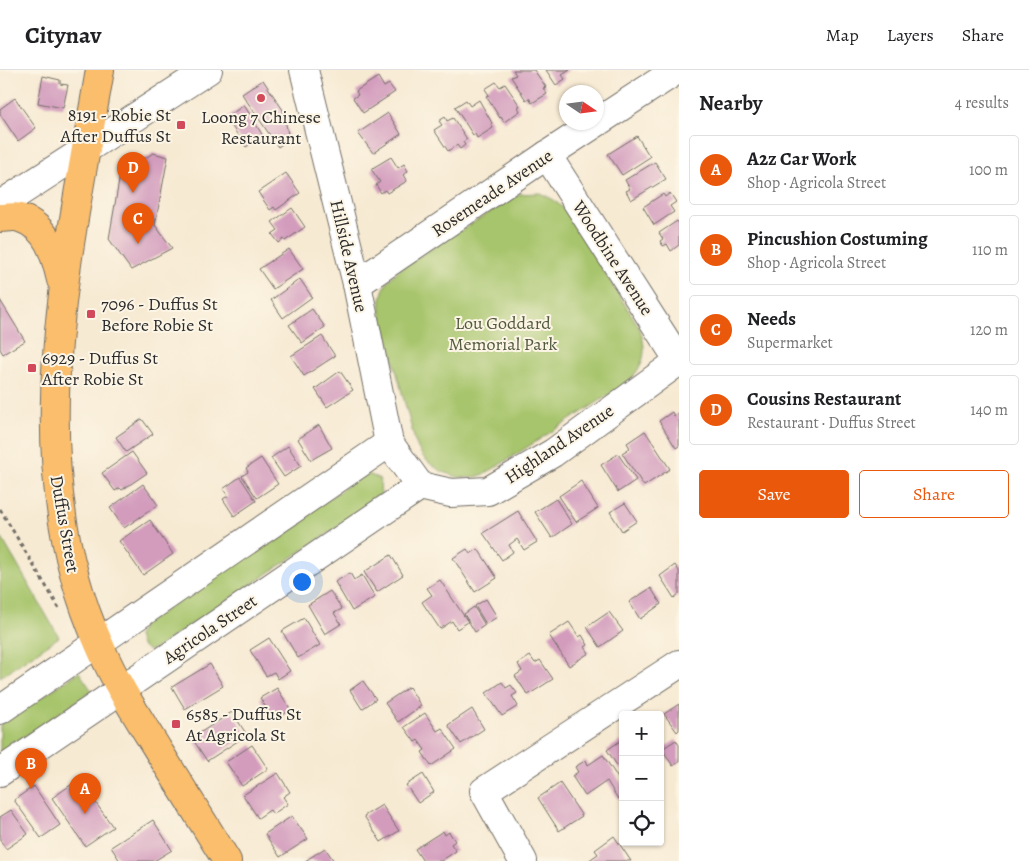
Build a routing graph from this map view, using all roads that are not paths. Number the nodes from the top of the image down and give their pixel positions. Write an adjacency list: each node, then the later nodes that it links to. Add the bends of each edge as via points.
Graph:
1 (100, 70): 5 (main road, Duffus Street)
2 (208, 70): 5 (street)
3 (304, 70): 9 (street, Hillside Avenue)
4 (677, 70): 6 (street, Rosemeade Avenue)
5 (86, 149): 7 (street); 10 (main road, Duffus Street)
6 (547, 156): 9 (street, Rosemeade Avenue); 11 (street, Woodbine Avenue)
7 (0, 205)
8 (0, 218): 10 (main road, via 19,218 37,227 52,246)
9 (357, 284): 12 (street, Hillside Avenue)
10 (63, 291): 14 (main road, Duffus Street, via 55,393 56,478 72,572)
11 (679, 361): 13 (street, Highland Avenue, via 553,453 488,491 451,493)
12 (389, 442): 13 (street); 14 (street)
13 (420, 486): 16 (street, Agricola Street)
14 (98, 643): 16 (main road, Duffus Street); 17 (street)
15 (679, 664): 20 (street, via 484,791)
16 (121, 690): 18 (street, Agricola Street); 19 (main road, Duffus Street)
17 (0, 710)
18 (0, 772)
19 (227, 861)
20 (523, 861)

